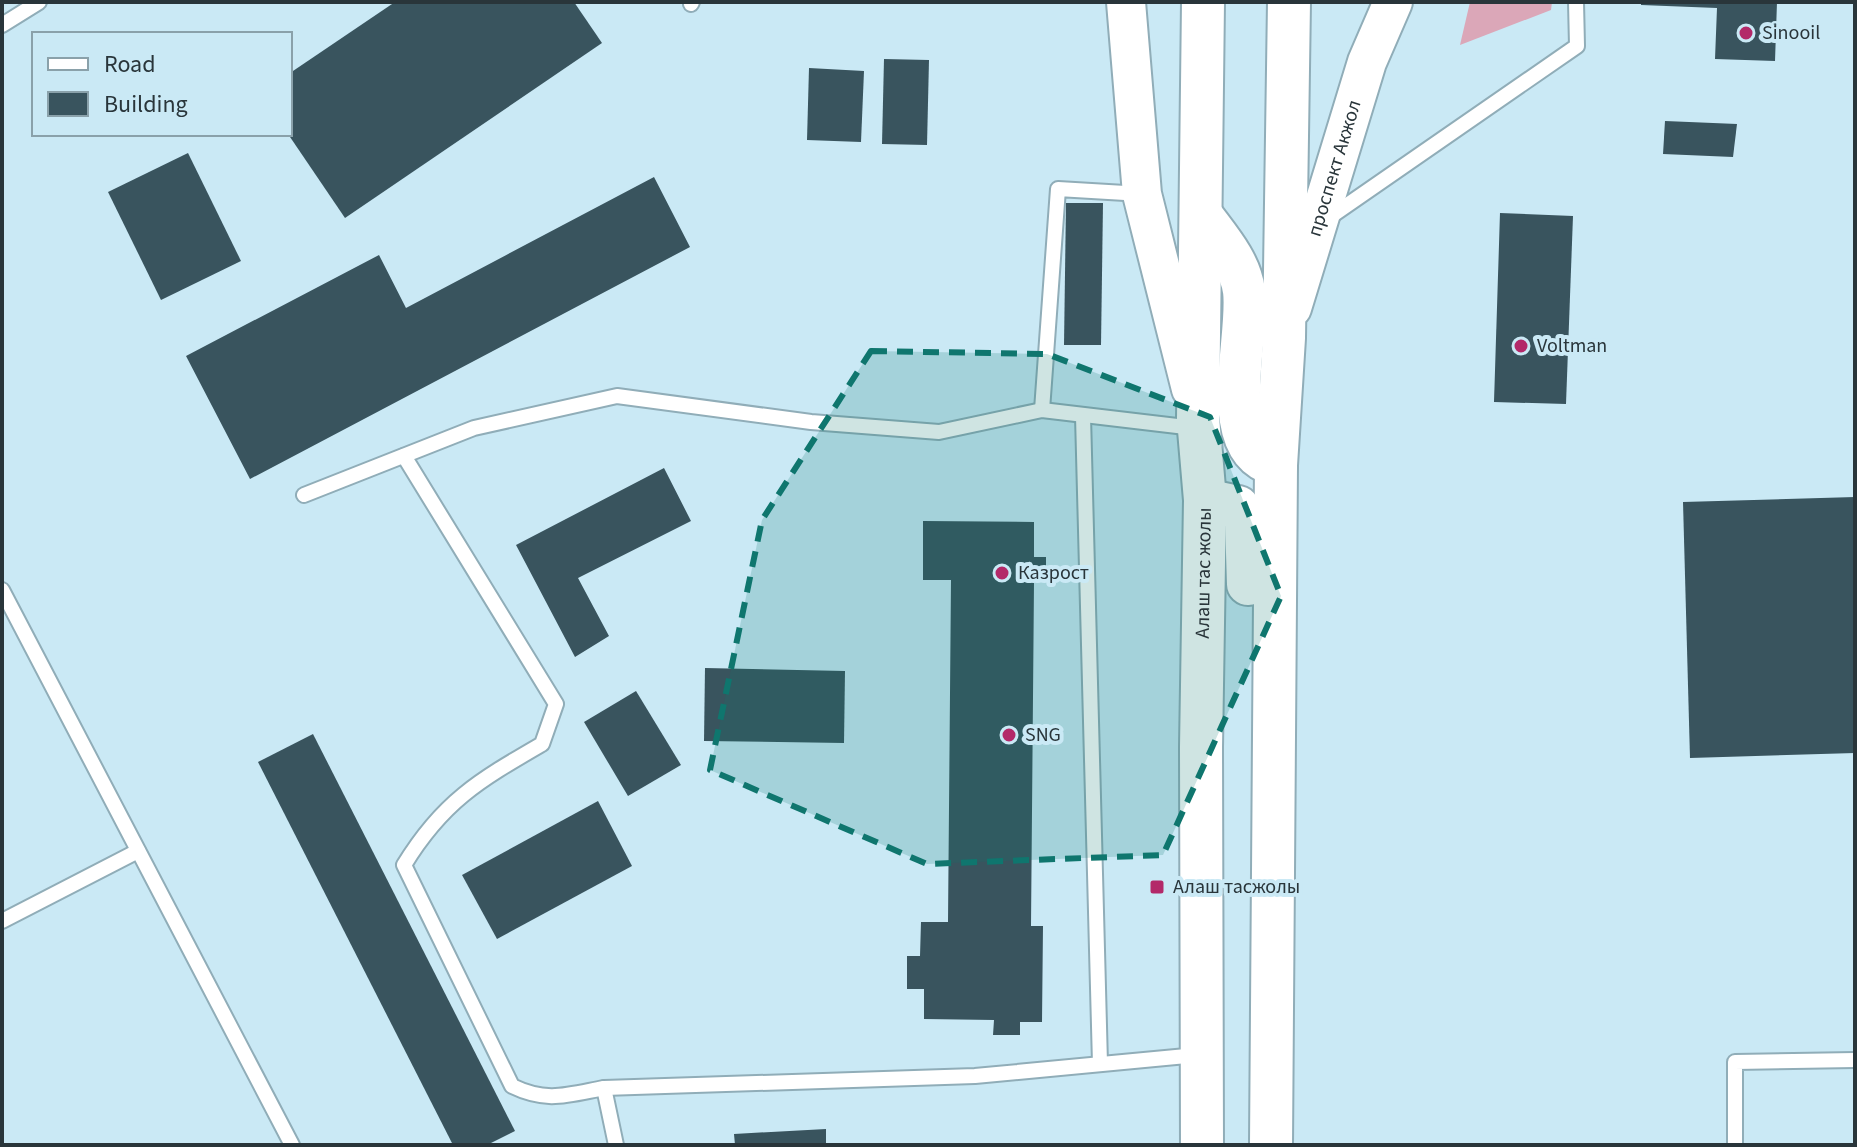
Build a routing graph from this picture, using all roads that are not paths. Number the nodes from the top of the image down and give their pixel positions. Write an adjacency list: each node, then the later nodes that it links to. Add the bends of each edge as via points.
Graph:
1 (39, 2): 7 (lane)
2 (1203, 2): 9 (main road, Алаш тас жолы)
3 (1289, 2): 11 (main road)
4 (1393, 2): 10 (main road, проспект Акжол, via 1367,62)
5 (1576, 2): 10 (lane, via 1577,46)
6 (1122, 18): 8 (main road)
7 (2, 25)
8 (1142, 194): 12 (lane, via 1058,189); 14 (main road)
9 (1202, 216): 14 (main road, Алаш тас жолы); 16 (main road, via 1234,261 1244,290 1240,428 1262,461)
10 (1314, 228): 11 (main road, проспект Акжол)
11 (1284, 338): 16 (main road)
12 (1042, 410): 13 (lane); 15 (lane, via 939,432 811,422 617,396 474,428)
13 (1083, 416): 14 (lane); 25 (lane)
14 (1198, 423): 18 (main road, Алаш тас жолы)
15 (404, 456): 17 (lane); 26 (lane, via 556,704 542,744 469,787 421,837 404,865 512,1086 535,1097)
16 (1276, 465): 21 (main road)
17 (304, 495)
18 (1205, 500): 21 (main road, via 1238,507 1246,520 1247,790 1253,828); 23 (main road, Алаш тас жолы)
19 (2, 590): 20 (lane)
20 (138, 851): 22 (lane); 27 (lane)
21 (1276, 851): 30 (main road)
22 (2, 921)
23 (1201, 1055): 25 (lane); 29 (main road, Алаш тас жолы)
24 (1855, 1060): 31 (lane, via 1735,1062)
25 (1100, 1064): 26 (lane, via 975,1076)
26 (604, 1088): 28 (lane)
27 (292, 1145)
28 (616, 1145)
29 (1202, 1145)
30 (1271, 1145)
31 (1735, 1145)

